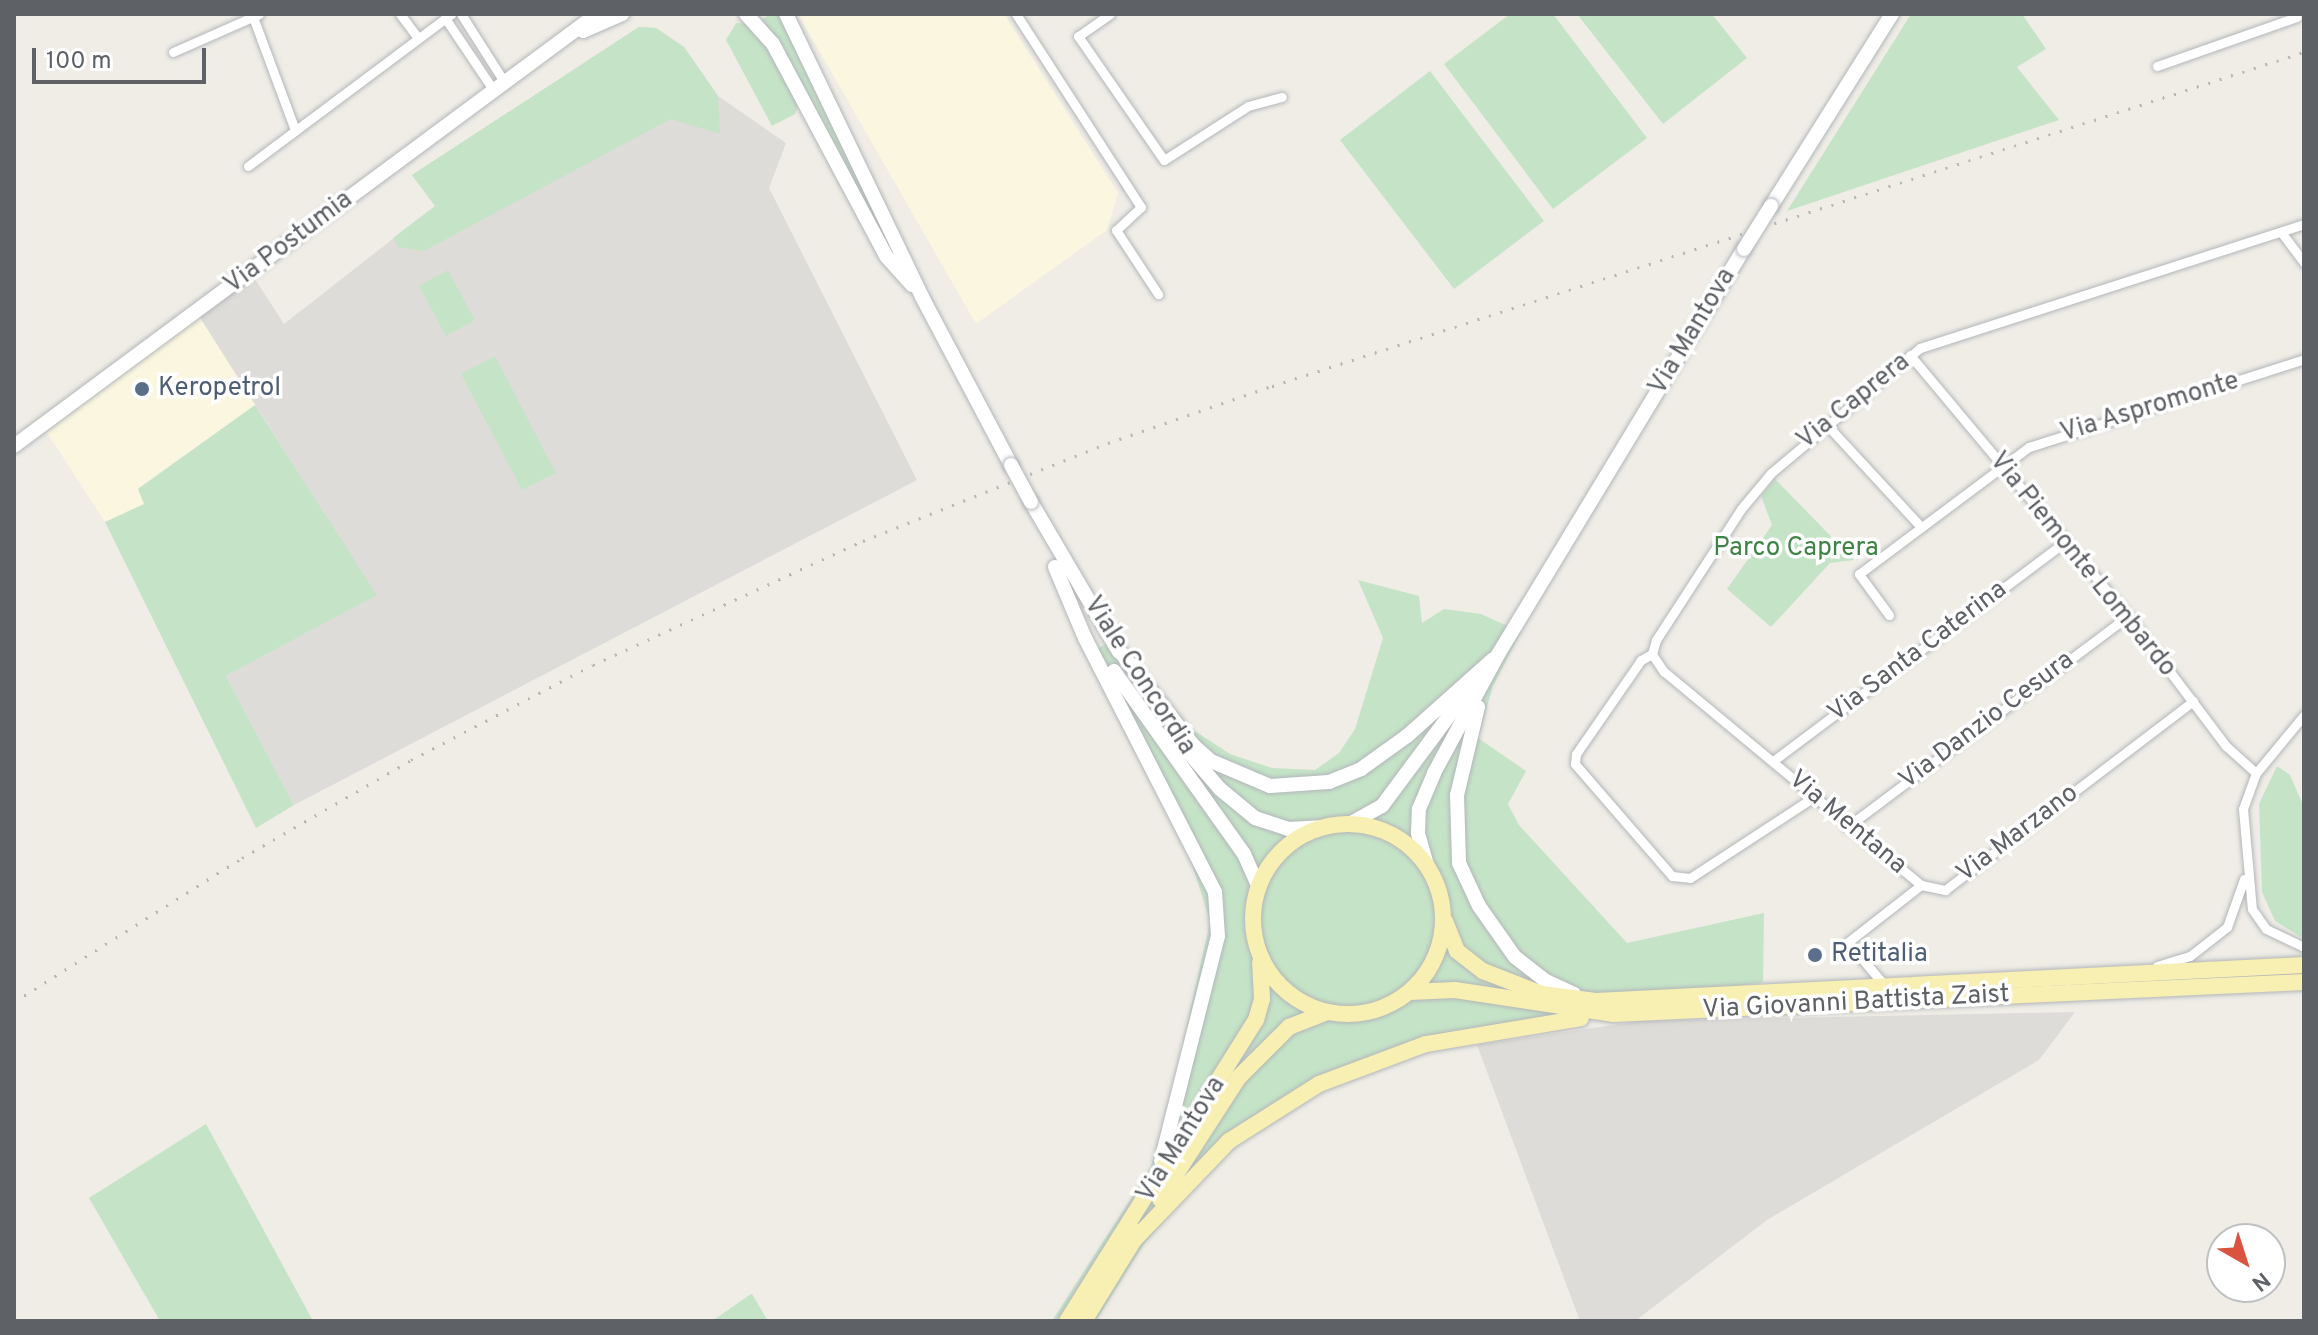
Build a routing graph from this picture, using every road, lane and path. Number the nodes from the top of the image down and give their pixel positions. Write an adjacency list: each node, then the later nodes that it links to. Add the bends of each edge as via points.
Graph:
1 (400, 14): 13 (street)
2 (461, 14): 17 (street)
3 (597, 14): 14 (main road, Via Postumia)
4 (622, 14): 14 (main road, Via Postumia)
5 (746, 14): 25 (main road, Viale Concordia, via 773,44 886,256)
6 (786, 14): 25 (main road, Viale Concordia)
7 (1016, 14): 24 (street, via 1141,207 1116,230)
8 (1110, 14): 18 (street, via 1078,36 1164,160 1248,106)
9 (1892, 14): 38 (main road, Via Mantova, bridge)
10 (256, 15): 15 (street); 19 (street)
11 (448, 16): 13 (street); 17 (street)
12 (2297, 17): 16 (street)
13 (418, 38): 19 (street)
14 (564, 39): 17 (main road, Via Postumia)
15 (173, 52)
16 (2157, 66)
17 (500, 87): 29 (main road, Via Postumia)
18 (1282, 97)
19 (295, 130): 20 (street)
20 (248, 166)
21 (2304, 224): 22 (street, Via Caprera)
22 (2281, 232): 23 (street); 26 (street, Via Caprera)
23 (2304, 263)
24 (1158, 294)
25 (922, 297): 31 (main road, Viale Concordia, bridge)
26 (1910, 355): 28 (street, Via Caprera); 30 (street, Via Piemonte Lombardo)
27 (2304, 359): 30 (street, Via Aspromonte, via 2041,442)
28 (1826, 424): 32 (street); 39 (street, Via Caprera, via 1771,473 1741,509 1664,626)
29 (14, 446)
30 (2001, 467): 32 (street, Via Aspromonte); 33 (street, Via Piemonte Lombardo)
31 (1031, 502): 34 (main road, Viale Concordia); 37 (main road, Viale Concordia)
32 (1921, 527): 35 (street, Via Aspromonte, via 1859,574)
33 (2063, 543): 36 (street, Via Piemonte Lombardo); 44 (street, Via Santa Caterina)
34 (1055, 567): 53 (main road, Viale Concordia, via 1126,694 1244,854); 65 (main road, via 1085,638 1209,872 1219,914 1167,1148)
35 (1889, 615)
36 (2128, 616): 42 (street, Via Piemonte Lombardo); 49 (street, Via Danzio Cesura)
37 (1115, 645): 40 (main road, via 1193,745 1211,761 1270,786 1329,782 1361,769); 48 (main road, Viale Concordia, via 1184,748 1237,805 1279,827)
38 (1499, 653): 40 (main road); 41 (main road)
39 (1652, 654): 44 (street, via 1664,672); 46 (street, Via Caprera, via 1641,660 1616,695 1576,754 1575,764 1672,876 1690,878)
40 (1486, 666): 47 (main road, via 1382,806)
41 (1485, 684): 50 (main road, via 1419,809 1418,833); 62 (main road, via 1457,795 1459,863 1485,916 1515,957 1544,980)
42 (2193, 701): 45 (street, Via Piemonte Lombardo, via 2226,746); 52 (street, Via Marzano, via 1945,890)
43 (2304, 716): 45 (street)
44 (1773, 761): 46 (street, Via Mentana)
45 (2256, 773): 51 (street, via 2243,809)
46 (1814, 797): 49 (street, Via Mentana)
47 (1351, 823): 48 (main road); 50 (main road, via 1394,835)
48 (1321, 827): 53 (main road, via 1282,849)
49 (1847, 827): 52 (street, Via Mentana)
50 (1427, 865): 54 (main road)
51 (2245, 871): 55 (street, via 2252,909 2266,929); 58 (street, via 2238,904 2214,939 2190,956)
52 (1921, 885): 60 (street, Via Marzano, via 1848,942)
53 (1258, 886): 56 (main road, via 1252,918)
54 (1445, 921): 61 (main road, via 1434,960); 62 (main road, Via Giovanni Battista Zaist, via 1457,951 1483,971 1542,994)
55 (2304, 947)
56 (1257, 949): 63 (main road, via 1277,983 1309,1006); 65 (main road, Via Mantova, via 1264,976 1256,1020)
57 (2304, 965): 58 (main road, Via Giovanni Battista Zaist)
58 (2118, 974): 60 (main road, Via Giovanni Battista Zaist)
59 (2304, 982): 64 (main road, Via Giovanni Battista Zaist)
60 (1885, 986): 62 (main road, Via Giovanni Battista Zaist)
61 (1410, 992): 63 (main road, via 1378,1009); 64 (main road, Via Giovanni Battista Zaist, via 1455,990)
62 (1596, 1001)
63 (1328, 1012): 65 (main road, Via Mantova, via 1289,1027 1239,1077)
64 (1614, 1014): 65 (main road, via 1472,1033 1387,1056 1319,1084 1217,1150)
65 (1132, 1231): 66 (main road, Via Mantova); 67 (main road, Via Mantova)
66 (1067, 1321)
67 (1084, 1321)

